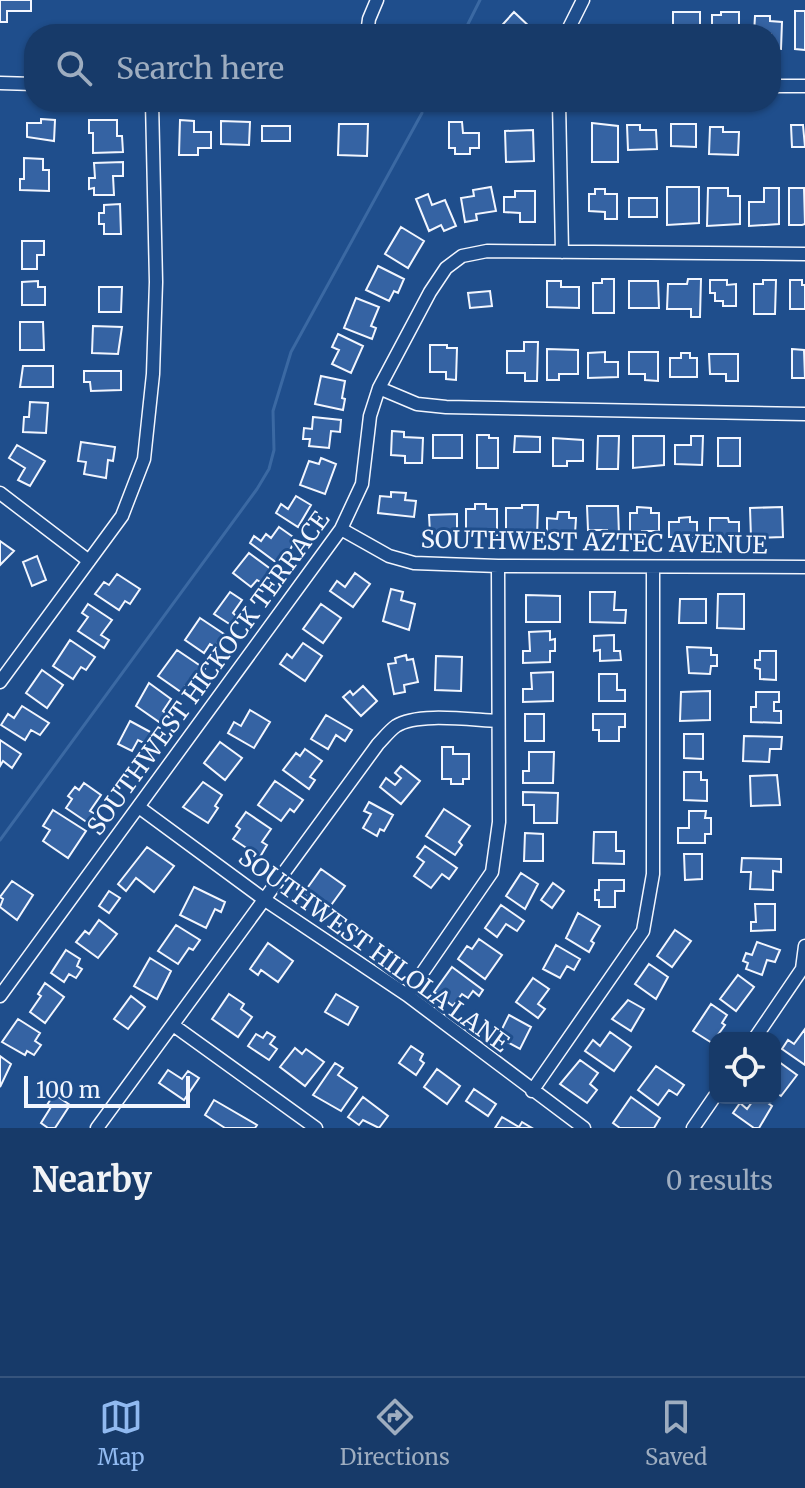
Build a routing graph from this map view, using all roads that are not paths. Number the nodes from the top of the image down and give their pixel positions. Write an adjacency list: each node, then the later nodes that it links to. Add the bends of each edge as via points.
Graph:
1 (377, 0): 3 (street)
2 (583, 0): 4 (street)
3 (368, 24)
4 (571, 24)
5 (0, 83): 6 (street)
6 (24, 84)
7 (781, 86): 8 (street)
8 (805, 86)
9 (152, 112): 17 (street, via 156,282 144,459 122,516)
10 (559, 112): 11 (street)
11 (562, 252): 12 (street); 13 (street, SOUTHWEST HICKOCK TERRACE, via 462,256 430,292)
12 (805, 254)
13 (379, 388): 14 (street, via 417,404 446,407); 16 (street, SOUTHWEST HICKOCK TERRACE, via 362,484)
14 (805, 414)
15 (0, 493): 17 (street)
16 (341, 529): 18 (street, SOUTHWEST AZTEC AVENUE, via 406,561); 23 (street, SOUTHWEST HICKOCK TERRACE)
17 (89, 561): 21 (street)
18 (498, 566): 19 (street, SOUTHWEST AZTEC AVENUE); 22 (street)
19 (653, 567): 20 (street, SOUTHWEST AZTEC AVENUE); 30 (street, via 653,874 643,931)
20 (805, 567)
21 (0, 682)
22 (497, 721): 24 (street, via 431,719 398,725 378,744); 26 (street, via 499,822 492,872)
23 (140, 808): 24 (street, SOUTHWEST HILOLA LANE); 27 (street, SOUTHWEST HICKOCK TERRACE)
24 (265, 900): 26 (street, SOUTHWEST HILOLA LANE); 28 (street)
25 (805, 946): 29 (street, via 802,969)
26 (407, 995): 30 (street, SOUTHWEST HILOLA LANE)
27 (0, 996)
28 (173, 1025): 32 (street); 33 (street)
29 (759, 1032)
30 (532, 1091): 34 (street, SOUTHWEST HILOLA LANE)
31 (710, 1104): 35 (street)
32 (97, 1128)
33 (316, 1128)
34 (584, 1128)
35 (693, 1128)

